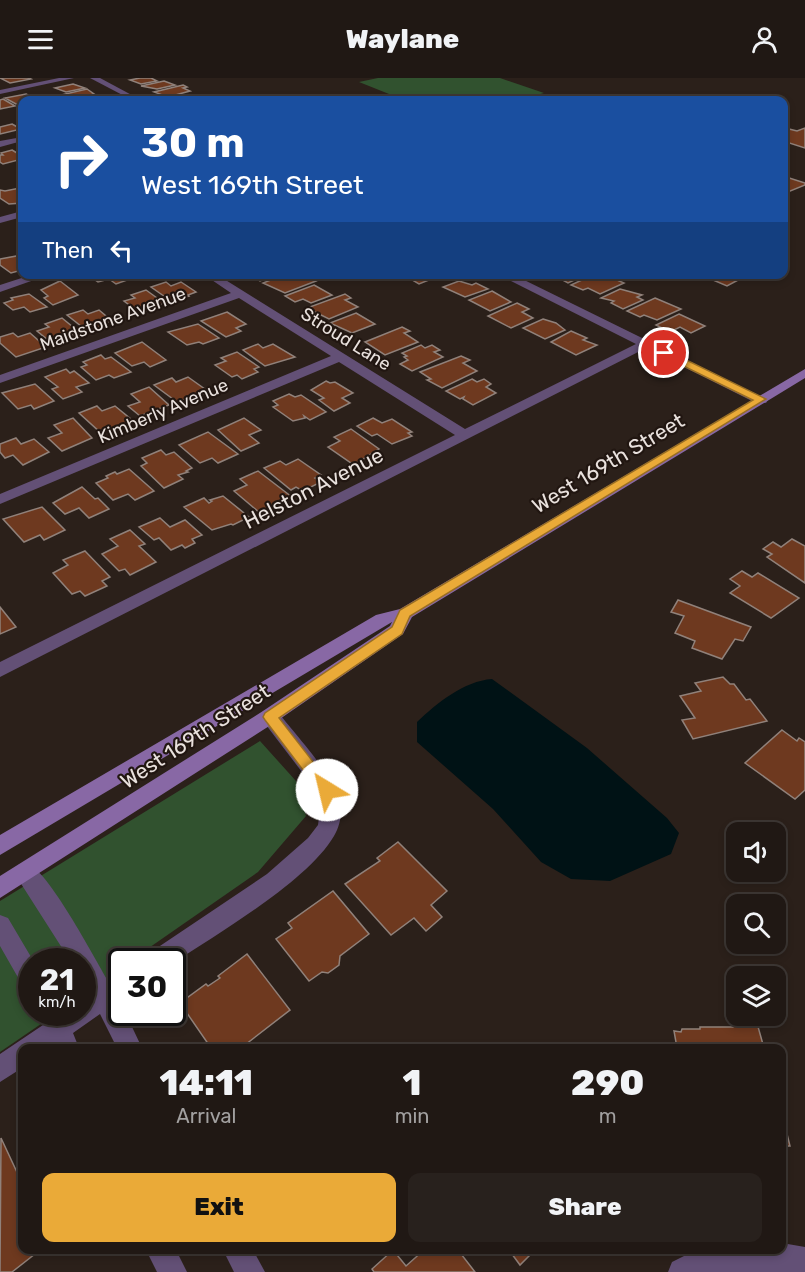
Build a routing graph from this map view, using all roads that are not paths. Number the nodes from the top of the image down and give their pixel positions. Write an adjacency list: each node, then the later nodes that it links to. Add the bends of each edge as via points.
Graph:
1 (70, 78): 3 (street)
2 (94, 78): 4 (street)
3 (0, 92)
4 (129, 96)
5 (18, 140): 6 (street)
6 (0, 144)
7 (18, 215): 8 (street)
8 (0, 220)
9 (31, 279): 12 (street)
10 (216, 279): 13 (street, Stroud Lane)
11 (512, 279): 14 (street)
12 (0, 289)
13 (239, 294): 15 (street, Stroud Lane); 17 (street, Maidstone Avenue)
14 (645, 344): 18 (street); 19 (street, Helston Avenue)
15 (340, 357): 19 (street, Stroud Lane); 20 (street, Kimberly Avenue)
16 (805, 373): 18 (street, West 169th Street)
17 (0, 379)
18 (761, 399): 21 (street, West 169th Street)
19 (465, 435): 22 (street, Helston Avenue)
20 (0, 499)
21 (405, 613): 23 (street, West 169th Street, via 397,630); 24 (street, West 169th Street, via 382,619)
22 (0, 670)
23 (270, 717): 25 (street, West 169th Street); 28 (street, via 327,790 331,814 326,830 317,844 285,871)
24 (2, 841)
25 (26, 872): 26 (street, West 169th Street); 30 (street)
26 (0, 888)
27 (0, 925): 29 (street)
28 (176, 948)
29 (18, 956)
30 (108, 984)
31 (123, 1026): 34 (street)
32 (58, 1030): 33 (street)
33 (36, 1044)
34 (129, 1044)
35 (18, 1056): 36 (street)
36 (0, 1069)
37 (162, 1254): 40 (street)
38 (239, 1254): 41 (street)
39 (805, 1261): 42 (street, via 789,1257 694,1265)
40 (173, 1272)
41 (250, 1272)
42 (682, 1272)

